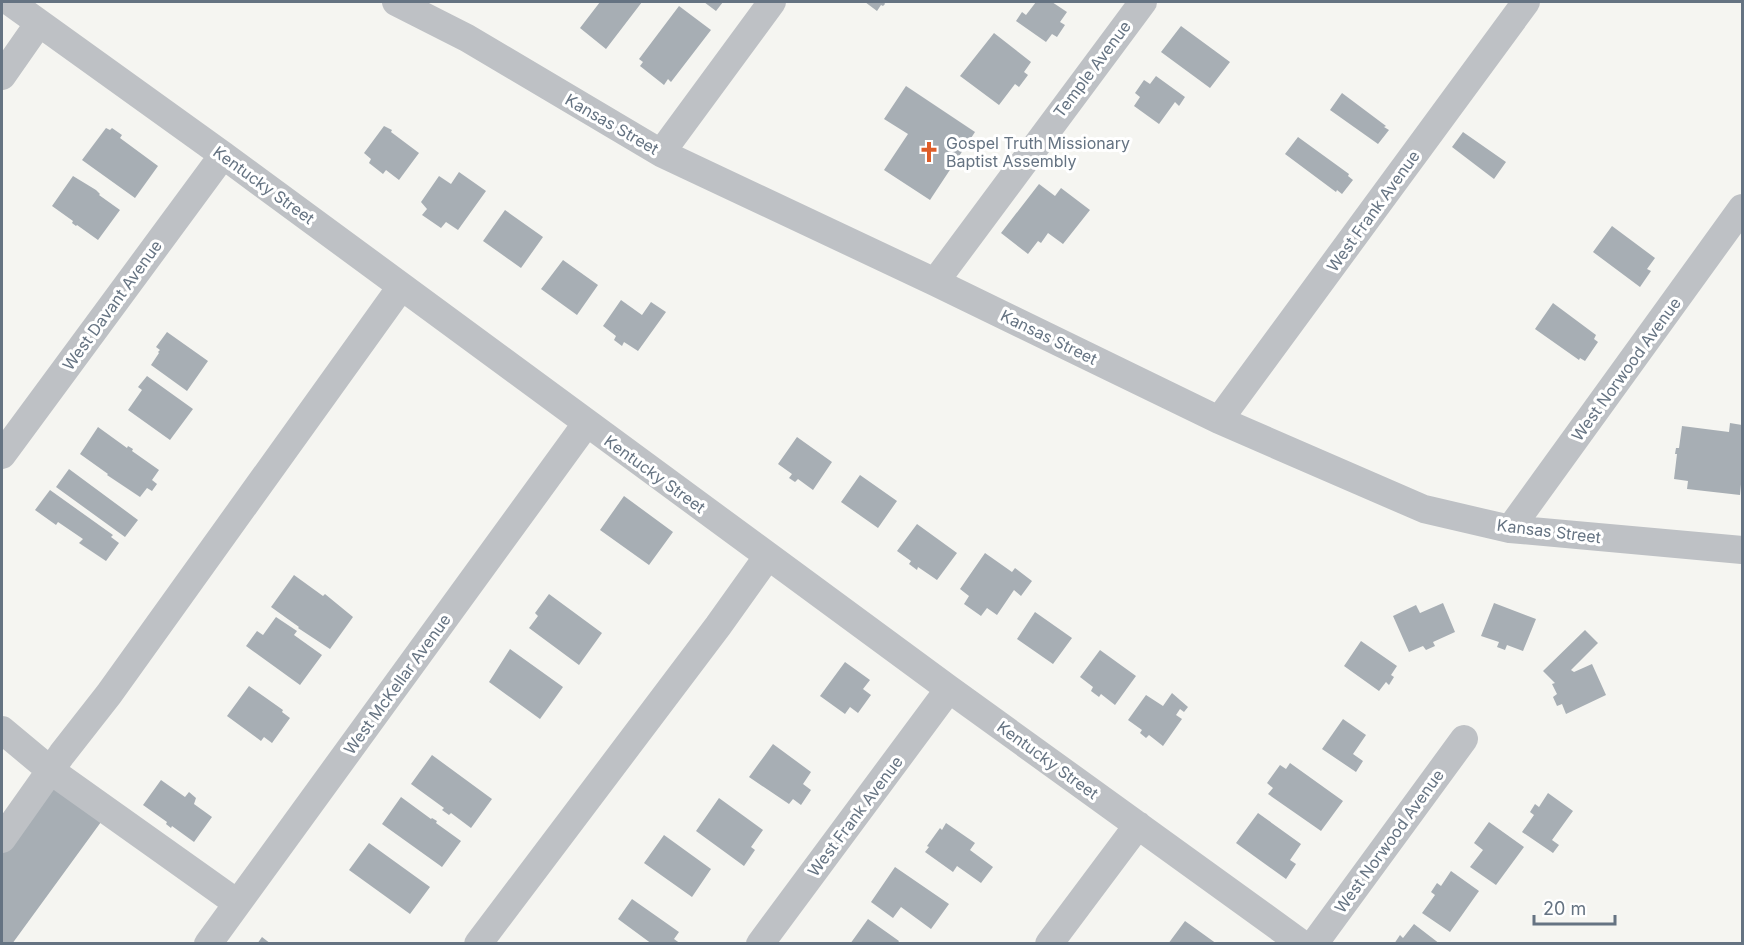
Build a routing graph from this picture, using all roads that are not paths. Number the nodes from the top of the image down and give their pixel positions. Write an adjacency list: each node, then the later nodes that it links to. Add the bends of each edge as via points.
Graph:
1 (10, 2): 6 (street, Kentucky Street)
2 (396, 2): 8 (street, Kansas Street, via 467,38)
3 (772, 2): 8 (street)
4 (1143, 2): 11 (street, Temple Avenue)
5 (1526, 2): 13 (street, West Frank Avenue)
6 (39, 22): 7 (street); 9 (street, Kentucky Street)
7 (2, 76)
8 (661, 153): 11 (street, Kansas Street)
9 (223, 155): 12 (street, Kentucky Street); 15 (street, West Davant Avenue)
10 (1743, 208): 16 (street, West Norwood Avenue)
11 (935, 282): 13 (street, Kansas Street)
12 (401, 287): 14 (street, Kentucky Street); 22 (street, via 109,694)
13 (1219, 420): 16 (street, Kansas Street, via 1424,509)
14 (586, 424): 18 (street, Kentucky Street); 25 (street, West McKellar Avenue)
15 (2, 455)
16 (1510, 529): 17 (street, Kansas Street)
17 (1743, 550)
18 (768, 556): 19 (street, Kentucky Street); 27 (street)
19 (949, 689): 23 (street, Kentucky Street); 28 (street, West Frank Avenue)
20 (2, 730): 22 (street)
21 (1464, 739): 31 (street, West Norwood Avenue)
22 (50, 770): 24 (street); 25 (street)
23 (1138, 825): 29 (street); 30 (street, Kentucky Street)
24 (2, 839)
25 (237, 903): 26 (street, West McKellar Avenue)
26 (208, 944)
27 (478, 944)
28 (760, 944)
29 (1049, 944)
30 (1302, 944)
31 (1314, 944)

